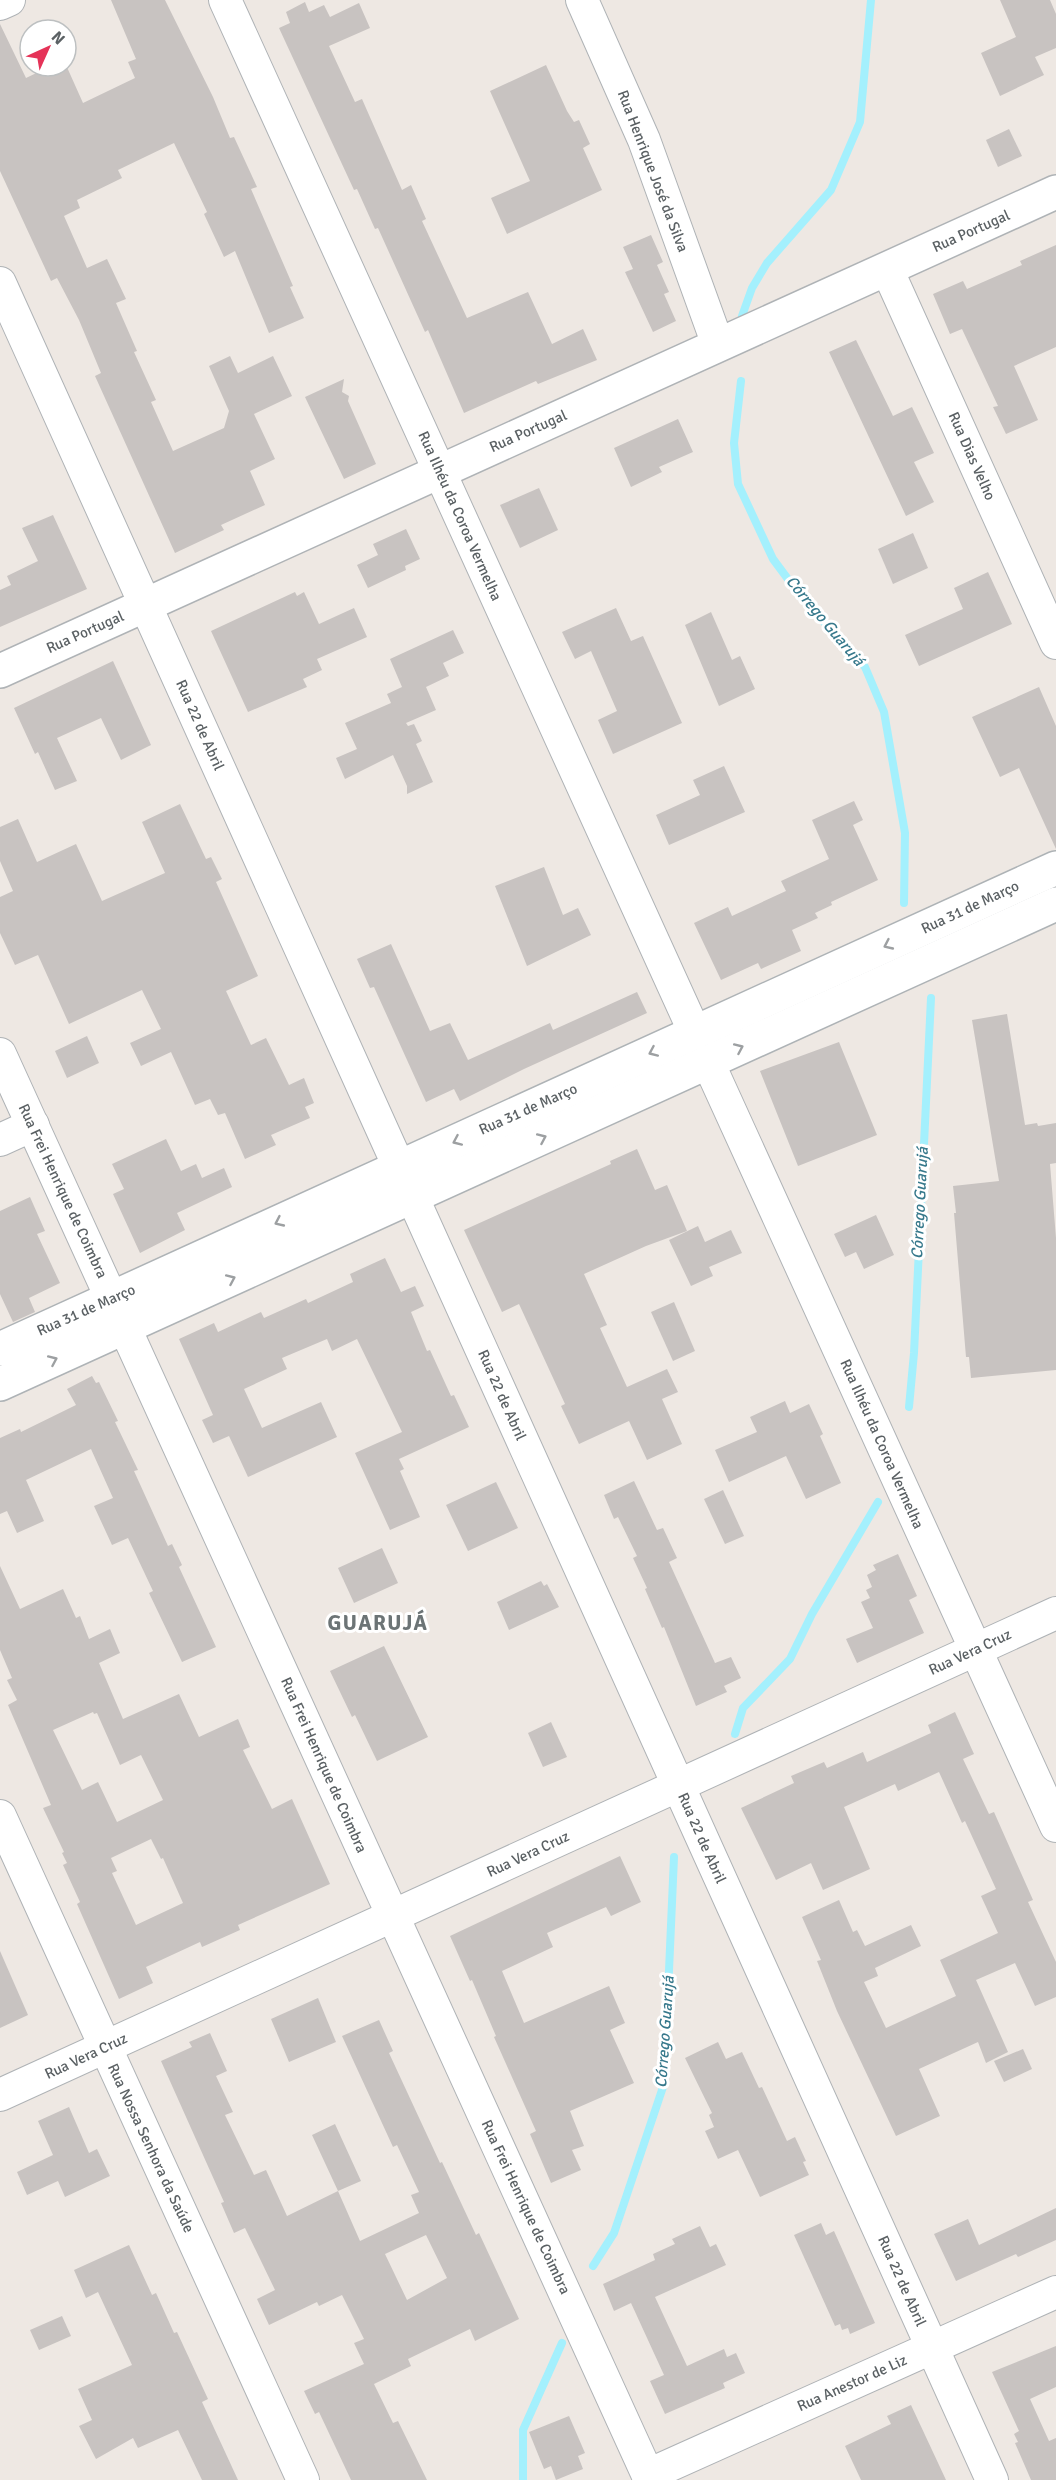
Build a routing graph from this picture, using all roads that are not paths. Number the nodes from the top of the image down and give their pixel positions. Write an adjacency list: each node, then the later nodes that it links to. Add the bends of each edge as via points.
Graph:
1 (9, 0): 4 (street)
2 (225, 0): 9 (street, Rua Ilhéu da Coroa Vermelha)
3 (582, 0): 8 (street, Rua Henrique José da Silva, via 644,140)
4 (0, 4)
5 (1056, 192): 6 (main road, Rua Portugal)
6 (887, 269): 8 (main road, Rua Portugal); 11 (street, Rua Dias Velho)
7 (0, 283): 10 (street, Rua 22 de Abril)
8 (718, 345): 9 (main road, Rua Portugal)
9 (439, 471): 10 (main road, Rua Portugal); 15 (street, Rua Ilhéu da Coroa Vermelha)
10 (145, 605): 12 (main road, Rua Portugal); 20 (street, Rua 22 de Abril)
11 (1056, 643)
12 (0, 671)
13 (1056, 868): 15 (main road, Rua 31 de Março, one-way to 15)
14 (1056, 904): 17 (main road, Rua 31 de Março, one-way to 14)
15 (695, 1033): 20 (main road, Rua 31 de Março, one-way to 20)
16 (0, 1054): 18 (street, Rua Frei Henrique de Coimbra)
17 (708, 1062): 21 (main road, Rua 31 de Março, one-way to 17); 26 (street, Rua Ilhéu da Coroa Vermelha)
18 (33, 1125): 19 (street); 22 (street, Rua Frei Henrique de Coimbra)
19 (0, 1140)
20 (399, 1167): 22 (main road, Rua 31 de Março, one-way to 22)
21 (412, 1196): 22 (main road, Rua 31 de Março, one-way to 21); 27 (street, Rua 22 de Abril)
22 (118, 1313): 23 (main road, Rua 31 de Março); 24 (main road, Rua 31 de Março, one-way to 22); 30 (street, Rua Frei Henrique de Coimbra)
23 (0, 1349)
24 (0, 1384)
25 (1056, 1613): 26 (street, Rua Vera Cruz)
26 (976, 1650): 27 (street, Rua Vera Cruz); 29 (street, Rua Ilhéu da Coroa Vermelha)
27 (678, 1786): 30 (street, Rua Vera Cruz); 34 (street, Rua 22 de Abril)
28 (0, 1816): 31 (street, Rua Nossa Senhora da Saúde)
29 (1056, 1826)
30 (393, 1916): 31 (street, Rua Vera Cruz); 35 (street, Rua Frei Henrique de Coimbra)
31 (105, 2047): 32 (street, Rua Vera Cruz); 36 (street, Rua Nossa Senhora da Saúde)
32 (0, 2095)
33 (1056, 2292): 34 (street, Rua Anestor de Liz)
34 (932, 2347): 35 (street, Rua Anestor de Liz); 37 (street, Rua 22 de Abril)
35 (649, 2478)
36 (303, 2480)
37 (992, 2480)

